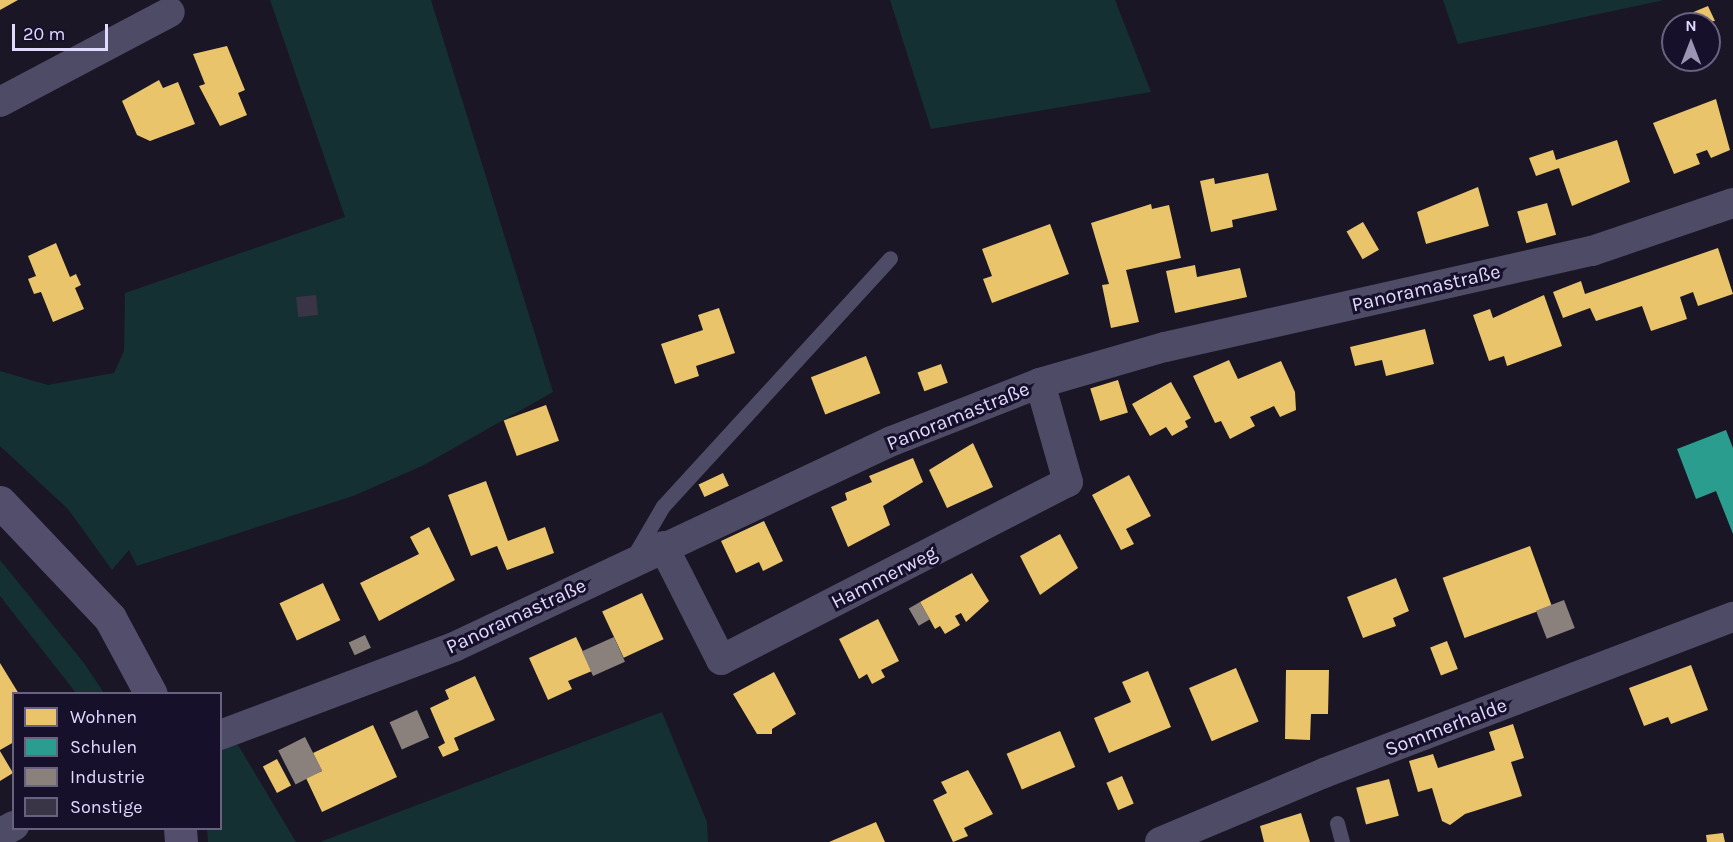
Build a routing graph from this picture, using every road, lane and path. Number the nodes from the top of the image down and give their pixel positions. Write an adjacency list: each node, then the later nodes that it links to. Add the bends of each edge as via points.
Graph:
1 (170, 12): 2 (street)
2 (0, 102)
3 (1733, 203): 5 (street, Panoramastraße, via 1592,251 1165,347)
4 (890, 258): 8 (lane, via 663,506)
5 (1040, 383): 7 (street, Panoramastraße, via 892,441); 7 (street, Hammerweg, via 1068,482 721,660)
6 (0, 502): 10 (street, via 110,618)
7 (663, 546): 8 (street, Panoramastraße)
8 (631, 562): 11 (street, Panoramastraße, via 454,646)
9 (1733, 617): 13 (street, Sommerhalde, via 1324,773)
10 (150, 692)
11 (222, 734)
12 (1337, 823): 14 (lane)
13 (1160, 842)
14 (1342, 842)

